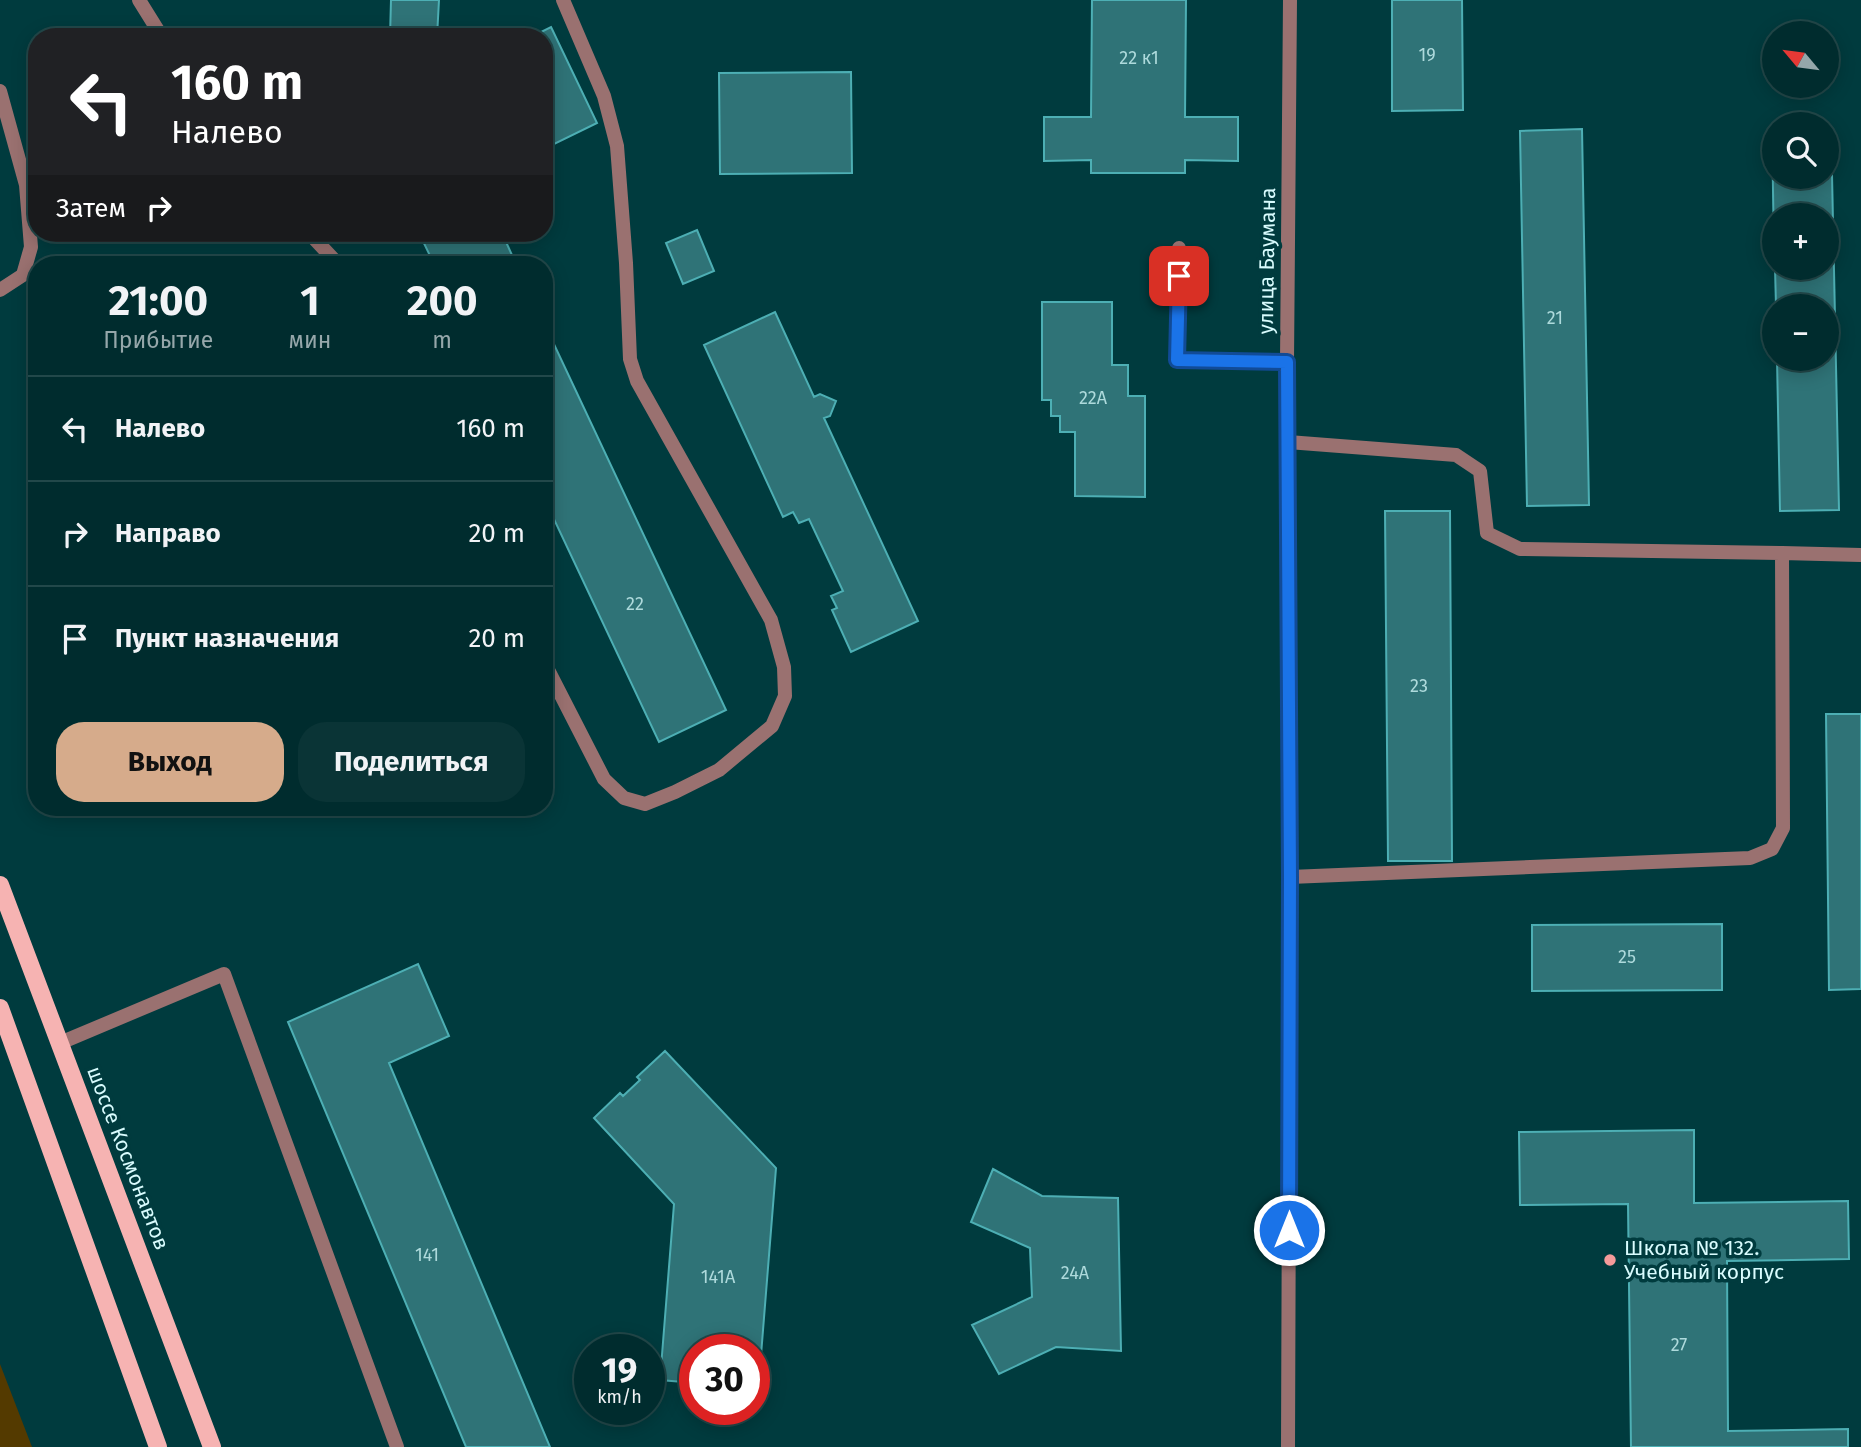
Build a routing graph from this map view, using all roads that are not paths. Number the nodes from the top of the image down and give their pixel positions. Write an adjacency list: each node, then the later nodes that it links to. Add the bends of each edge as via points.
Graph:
1 (139, 0): 4 (street)
2 (563, 0): 16 (street, via 604,96 617,146 630,359 636,382 771,620 784,667 785,695 772,726 719,770 645,804 624,798 604,779)
3 (1290, 0): 12 (street, улица Баумана)
4 (156, 28)
5 (0, 91): 6 (street, via 26,185)
6 (28, 210)
7 (317, 242): 9 (street)
8 (1179, 248): 12 (street, via 1177,360)
9 (331, 256)
10 (28, 258): 11 (street, via 23,275)
11 (0, 290)
12 (1287, 362): 13 (street, улица Баумана)
13 (1289, 442): 14 (street, via 1456,455 1480,471 1487,533 1520,548); 17 (street, улица Баумана)
14 (1782, 554): 15 (street); 17 (street, via 1783,828 1772,849 1750,858)
15 (1861, 555)
16 (553, 680)
17 (1290, 877): 24 (street, улица Баумана)
18 (0, 885): 20 (main road, шоссе Космонавтов)
19 (0, 1008): 21 (main road)
20 (60, 1043): 22 (main road, шоссе Космонавтов); 23 (street, via 224,974)
21 (158, 1447)
22 (212, 1447)
23 (397, 1447)
24 (1288, 1447)

